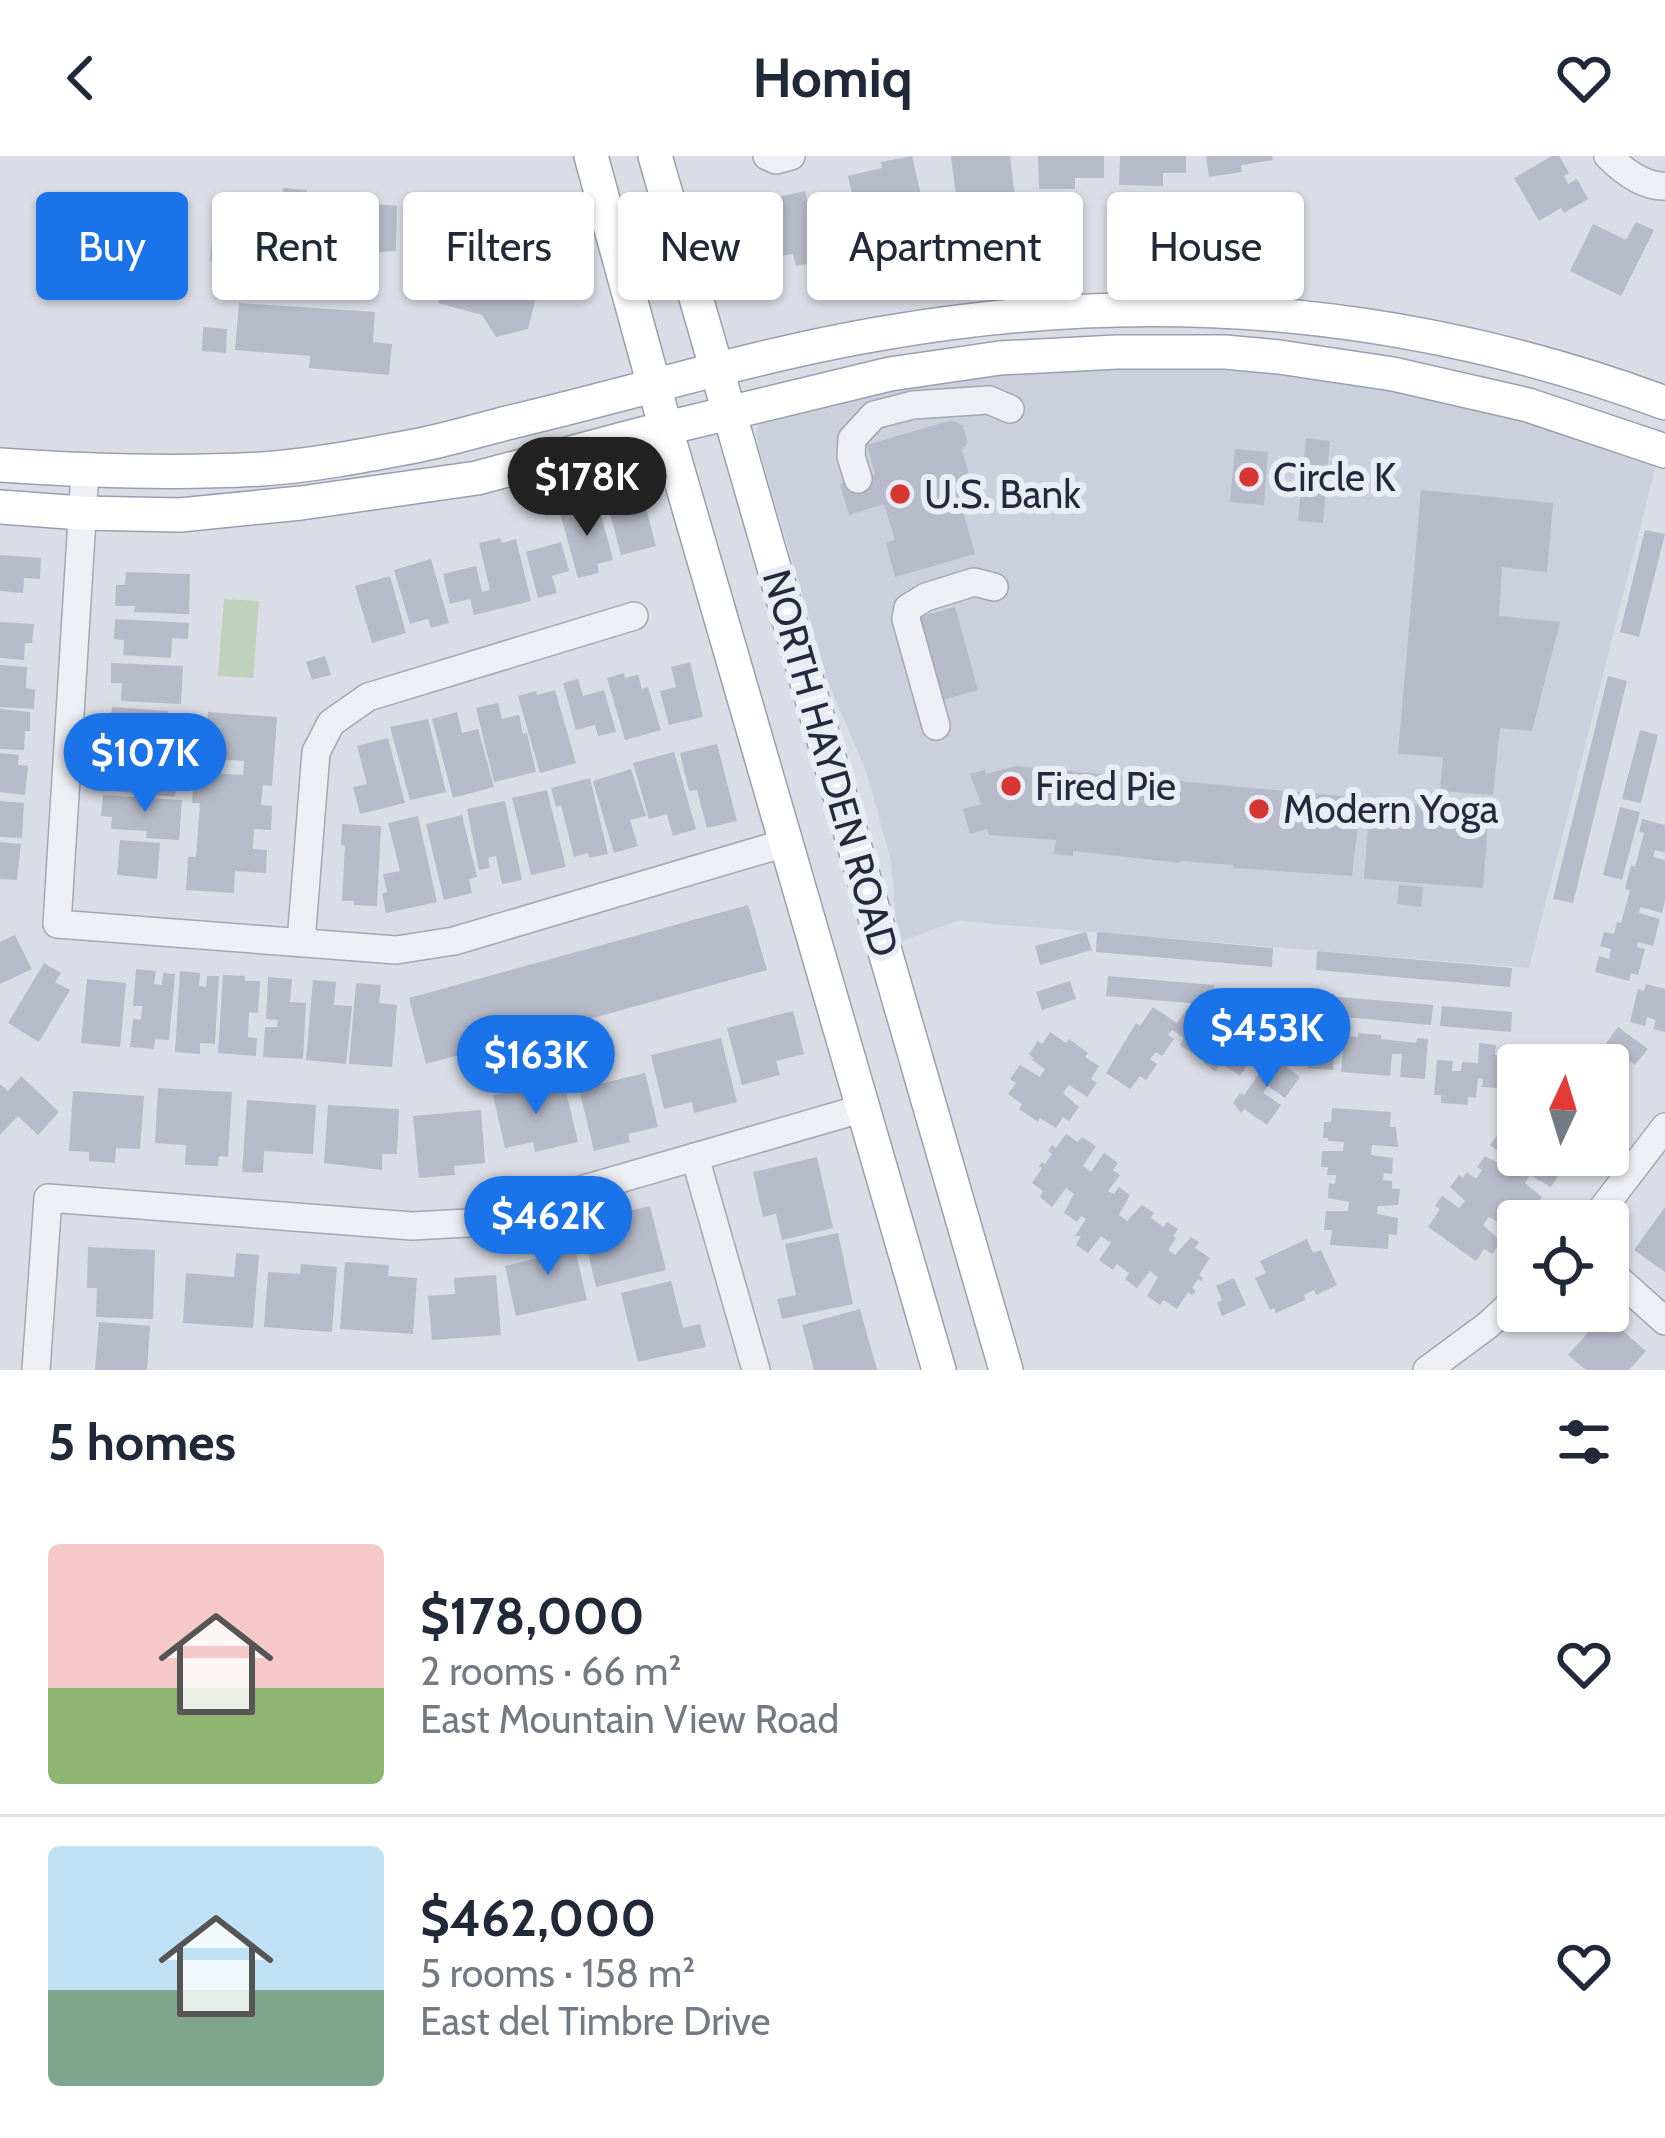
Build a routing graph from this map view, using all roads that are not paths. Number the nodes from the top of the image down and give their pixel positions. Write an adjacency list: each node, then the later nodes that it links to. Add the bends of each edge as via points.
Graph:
1 (591, 156): 8 (main road, NORTH HAYDEN ROAD)
2 (655, 156): 7 (main road, NORTH HAYDEN ROAD)
3 (767, 156): 4 (street)
4 (791, 156)
5 (1608, 156): 6 (street, via 1644,182)
6 (1665, 186)
7 (716, 368): 8 (main road); 9 (main road, via 994,316 1214,310 1340,320 1475,344); 11 (main road, NORTH HAYDEN ROAD)
8 (654, 386): 12 (main road, NORTH HAYDEN ROAD); 15 (main road, via 417,446 265,469)
9 (1665, 404)
10 (1010, 409): 16 (street, via 989,400 874,415 852,439)
11 (730, 412): 12 (main road); 13 (main road, via 955,363 1226,352 1423,380); 34 (main road, NORTH HAYDEN ROAD)
12 (666, 429): 18 (main road, via 476,478 180,515); 22 (main road, NORTH HAYDEN ROAD)
13 (1665, 451)
14 (0, 465): 15 (main road)
15 (85, 471): 18 (street)
16 (858, 478)
17 (0, 507): 18 (main road)
18 (81, 513): 23 (street, via 57,924)
19 (994, 587): 21 (street, via 974,582 908,608)
20 (634, 616): 23 (street, via 368,697 331,723 316,752)
21 (937, 725)
22 (785, 843): 23 (street, via 454,941 396,950); 24 (main road, NORTH HAYDEN ROAD)
23 (301, 942)
24 (864, 1108): 26 (street); 33 (main road, NORTH HAYDEN ROAD)
25 (1665, 1127): 27 (street)
26 (694, 1157): 31 (street, via 467,1222 412,1226 48,1198); 32 (street)
27 (1609, 1200)
28 (1629, 1289): 30 (street)
29 (1497, 1317): 35 (street)
30 (1665, 1321)
31 (36, 1370)
32 (756, 1370)
33 (939, 1370)
34 (1006, 1370)
35 (1427, 1370)

